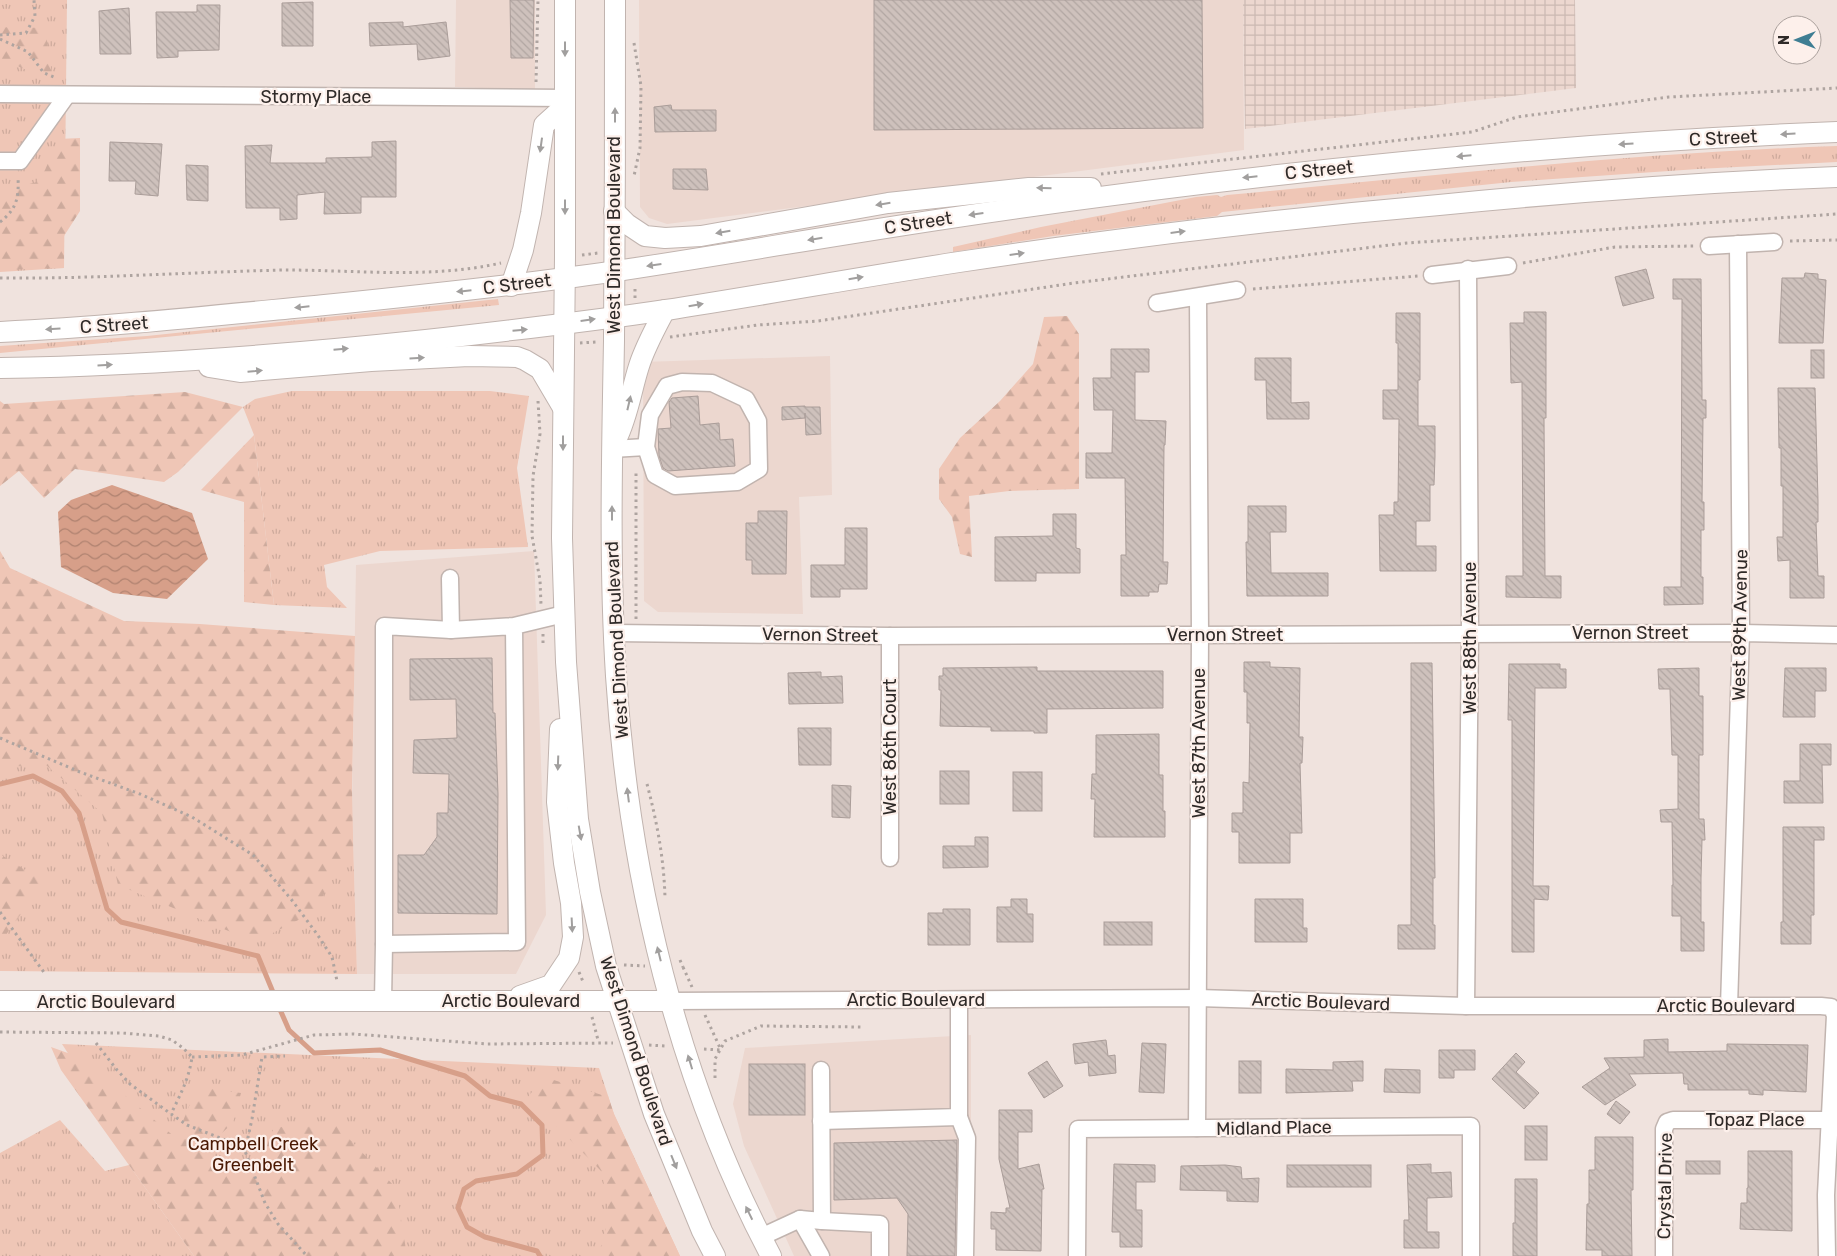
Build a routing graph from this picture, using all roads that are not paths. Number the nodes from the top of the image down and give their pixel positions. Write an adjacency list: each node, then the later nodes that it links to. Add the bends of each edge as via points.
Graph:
1 (565, 0): 5 (main road, West Dimond Boulevard, one-way to 5)
2 (615, 0): 10 (main road, West Dimond Boulevard, one-way to 2)
3 (64, 87): 4 (street, Stormy Place); 5 (street, Stormy Place); 7 (street, via 20,161)
4 (0, 94)
5 (565, 102): 18 (main road, West Dimond Boulevard, one-way to 18); 19 (main road, one-way to 19, via 544,126 531,214)
6 (1837, 132): 9 (main road, C Street, one-way to 9, via 1480,155)
7 (0, 161)
8 (1837, 177): 23 (main road, one-way to 8, via 959,262 1243,225 1572,193)
9 (1163, 189): 10 (main road, one-way to 10, via 1029,188 888,203 701,236 665,238 645,236); 16 (main road, C Street, one-way to 16, via 950,218)
10 (614, 212): 16 (main road, West Dimond Boulevard)
11 (1774, 242): 12 (street)
12 (1738, 244): 13 (street); 37 (street, West 89th Avenue)
13 (1709, 246)
14 (1508, 266): 15 (street)
15 (1468, 269): 17 (street); 38 (street, West 88th Avenue)
16 (614, 272): 18 (main road, C Street); 24 (main road, West Dimond Boulevard)
17 (1432, 275)
18 (564, 278): 19 (main road, C Street); 25 (main road, West Dimond Boulevard)
19 (511, 286): 26 (main road, C Street, one-way to 26, via 155,322)
20 (1237, 290): 21 (street)
21 (1198, 298): 22 (street); 39 (street, West 87th Avenue)
22 (1157, 303)
23 (665, 310): 24 (main road); 31 (main road, one-way to 23, via 626,418 645,348)
24 (613, 317): 25 (main road, one-way to 24); 31 (main road, West Dimond Boulevard)
25 (564, 324): 27 (main road, one-way to 25, via 362,347); 29 (main road, West Dimond Boulevard)
26 (0, 332)
27 (172, 361): 28 (main road, one-way to 27); 29 (main road, one-way to 29, via 240,372 450,357 517,358 540,369)
28 (0, 368)
29 (563, 408): 33 (main road, West Dimond Boulevard, one-way to 33)
30 (641, 448): 30 (street, via 650,415 667,386 682,382 712,383 746,399 758,421 759,469 737,482 674,486 655,475); 31 (street)
31 (612, 449): 36 (main road, West Dimond Boulevard, one-way to 31)
32 (450, 578): 35 (street)
33 (564, 614): 34 (street); 42 (main road, West Dimond Boulevard)
34 (514, 626): 35 (street); 44 (street, via 517,942)
35 (451, 630): 44 (street, via 384,626)
36 (614, 632): 41 (street, Vernon Street); 51 (main road, West Dimond Boulevard, one-way to 36, via 650,920 633,831 620,725)
37 (1741, 633): 38 (street, Vernon Street); 40 (street, Vernon Street); 53 (street, West 89th Avenue)
38 (1470, 634): 39 (street, Vernon Street); 52 (street, West 88th Avenue)
39 (1200, 635): 41 (street, Vernon Street); 45 (street, West 87th Avenue)
40 (1837, 635)
41 (890, 636): 43 (street, West 86th Court)
42 (566, 662): 49 (main road, one-way to 49, via 556,802 573,937 569,958 551,985); 50 (main road, West Dimond Boulevard, one-way to 50, via 578,819 592,902)
43 (890, 858)
44 (384, 944): 48 (street)
45 (1198, 998): 46 (street, Arctic Boulevard); 52 (street, Arctic Boulevard); 60 (street, West 87th Avenue)
46 (959, 1000): 51 (street, Arctic Boulevard); 57 (street)
47 (0, 1001): 48 (main road, Arctic Boulevard)
48 (383, 1001): 49 (main road, Arctic Boulevard)
49 (508, 1001): 50 (main road, Arctic Boulevard)
50 (617, 1001): 51 (main road, Arctic Boulevard); 65 (main road, West Dimond Boulevard, one-way to 65, via 654,1114)
51 (671, 1001): 64 (main road, West Dimond Boulevard, one-way to 51, via 701,1098)
52 (1466, 1006): 53 (street, Arctic Boulevard)
53 (1729, 1006): 54 (street, Arctic Boulevard, via 1831,1007)
54 (1836, 1025): 58 (street)
55 (820, 1070): 59 (street)
56 (1668, 1115): 58 (street, Topaz Place); 72 (street, Crystal Drive, via 1664,1129)
57 (959, 1118): 59 (street); 69 (street, via 967,1138)
58 (1834, 1120): 61 (street)
59 (821, 1122): 63 (street)
60 (1197, 1128): 70 (street, Midland Place, via 1078,1129); 71 (street, Midland Place, via 1471,1126)
61 (1832, 1198): 73 (street)
62 (800, 1219): 63 (street); 64 (street); 67 (street)
63 (822, 1220): 68 (street, via 880,1224)
64 (761, 1237): 66 (main road, West Dimond Boulevard)
65 (715, 1256)
66 (771, 1256)
67 (821, 1256)
68 (880, 1256)
69 (965, 1256)
70 (1076, 1256)
71 (1471, 1256)
72 (1664, 1256)
73 (1827, 1256)

